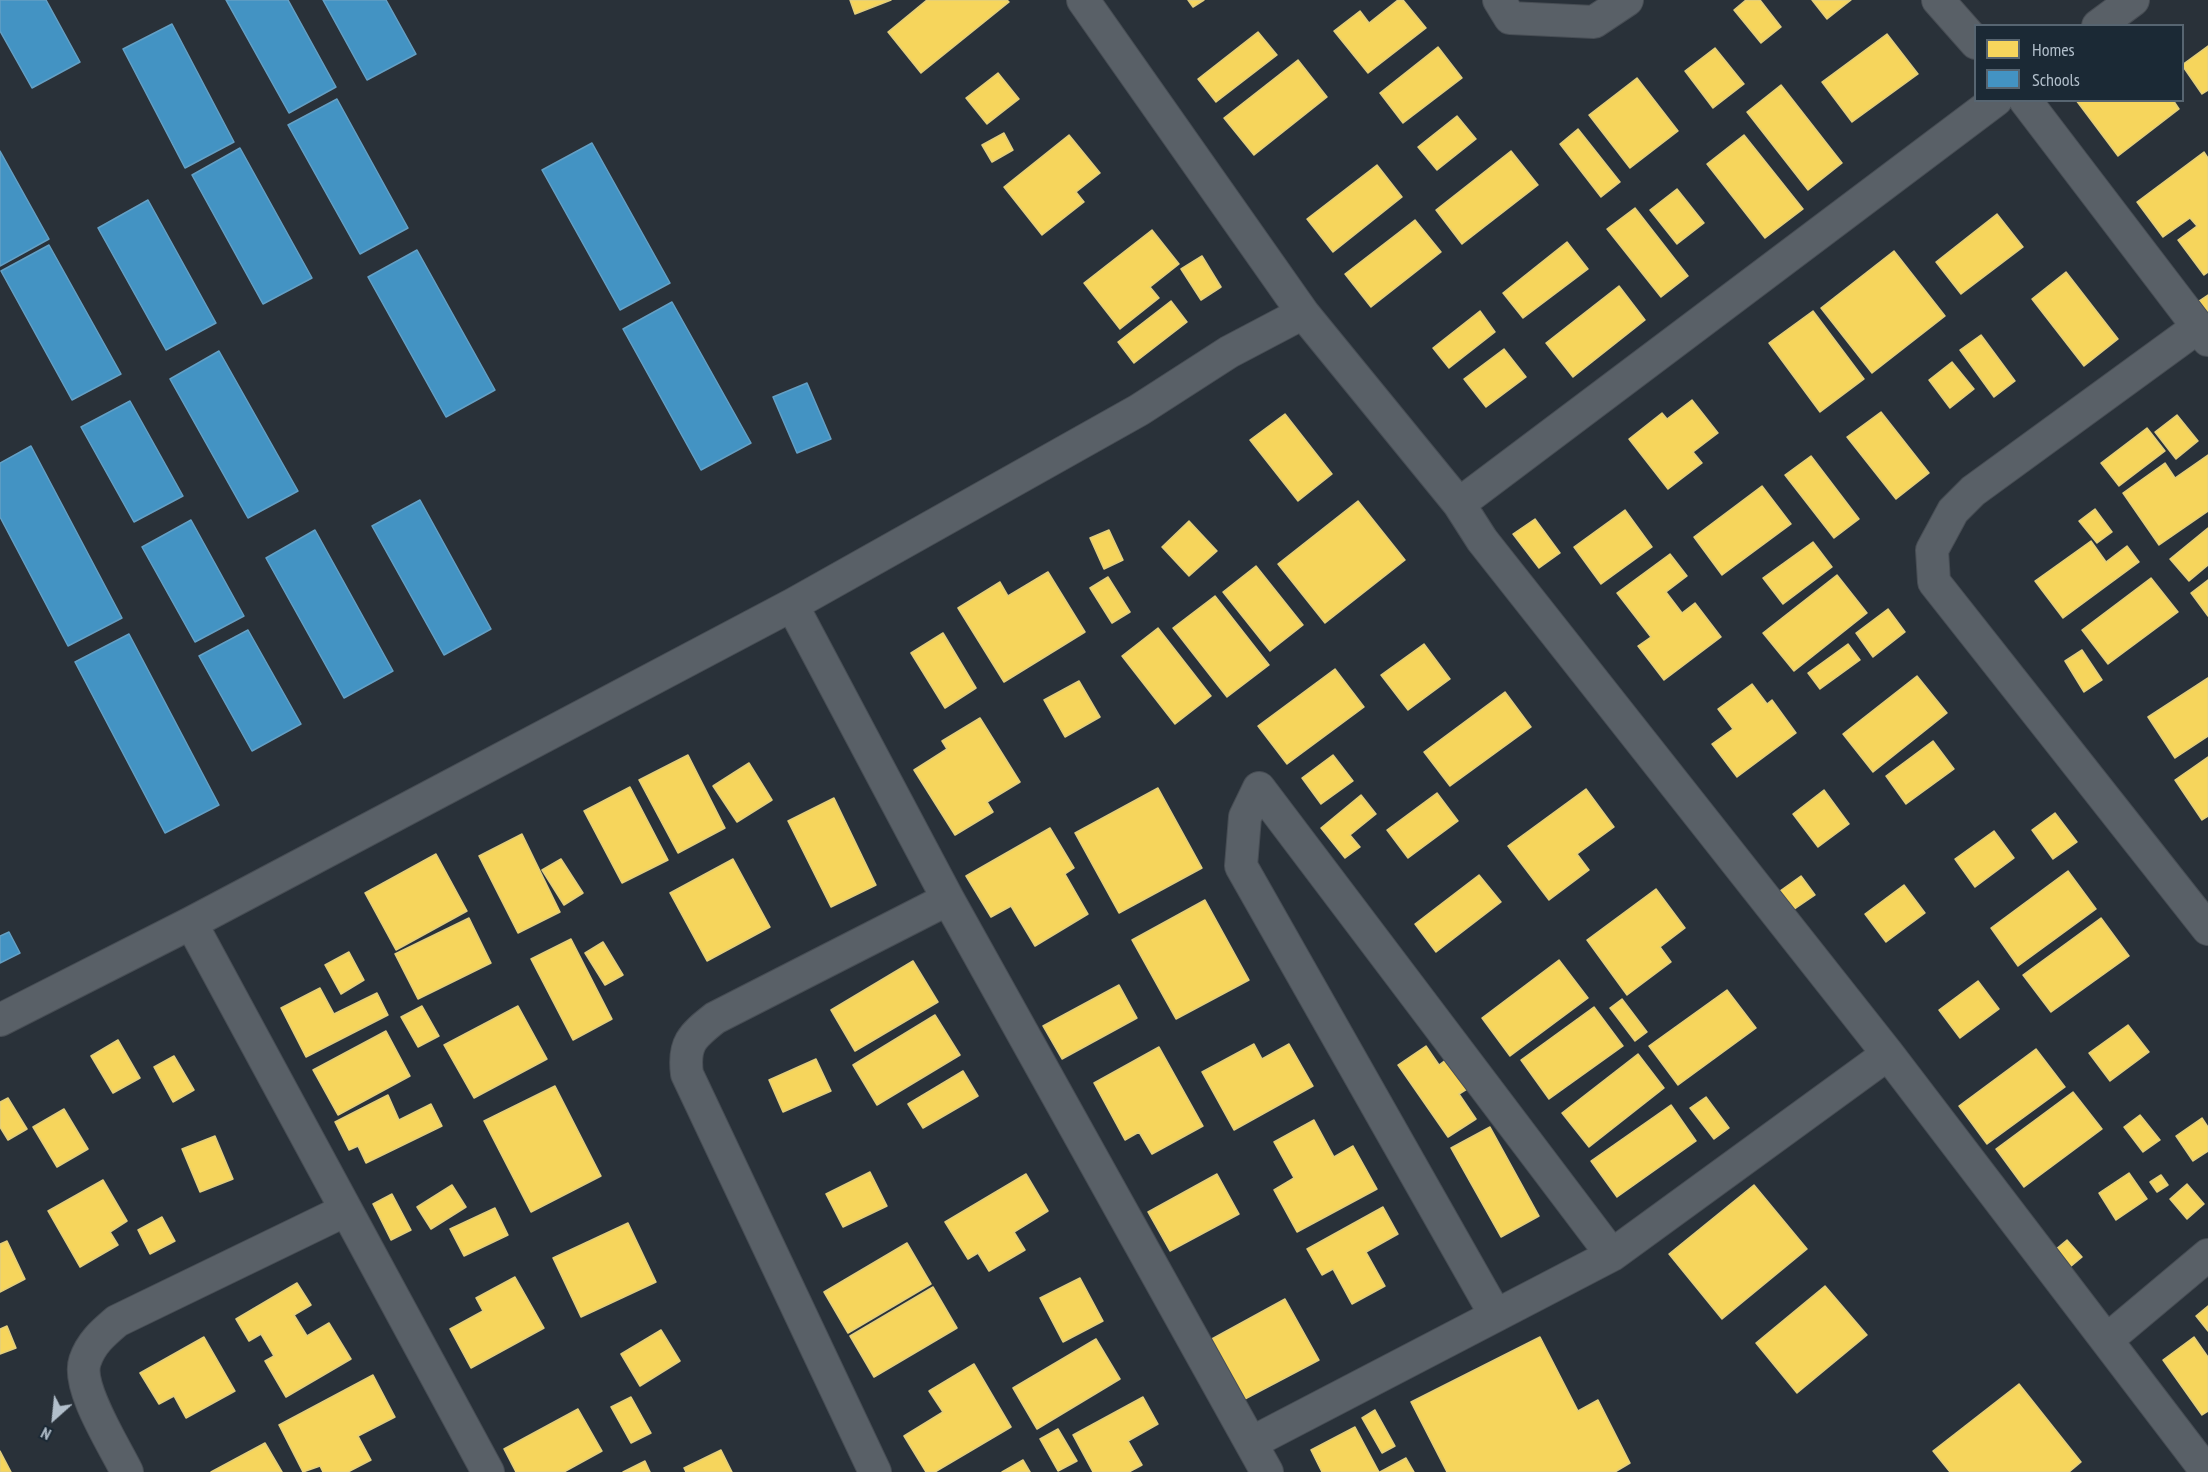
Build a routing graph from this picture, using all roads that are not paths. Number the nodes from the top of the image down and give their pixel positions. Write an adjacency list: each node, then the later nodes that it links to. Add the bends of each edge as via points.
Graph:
1 (1083, 0): 10 (street)
2 (1499, 0): 3 (street, via 1510,18 1594,22)
3 (1627, 0)
4 (1938, 0): 7 (street)
5 (2133, 0): 6 (street)
6 (2101, 24)
7 (1974, 41)
8 (1993, 102): 12 (street)
9 (2027, 102): 11 (street)
10 (1302, 313): 12 (street); 13 (street, via 1229,352 1129,416)
11 (2203, 334): 16 (street, via 1973,491 1953,511 1932,550 1934,582)
12 (1459, 504): 18 (street, via 1489,549)
13 (792, 605): 14 (street); 15 (street)
14 (948, 899): 24 (street); 27 (street, via 715,1018 696,1033 685,1056 687,1074)
15 (191, 923): 17 (street); 19 (street)
16 (2208, 928)
17 (0, 1020)
18 (1888, 1054): 20 (street); 23 (street)
19 (346, 1210): 25 (street, via 117,1321 96,1339 84,1362 85,1386); 26 (street)
20 (1612, 1255): 22 (street); 22 (street, via 1259,788 1245,817 1241,866)
21 (2208, 1255): 23 (street)
22 (1495, 1314): 24 (street)
23 (2108, 1339): 29 (street)
24 (1251, 1443): 28 (street)
25 (127, 1472)
26 (488, 1472)
27 (875, 1472)
28 (1267, 1472)
29 (2207, 1472)

